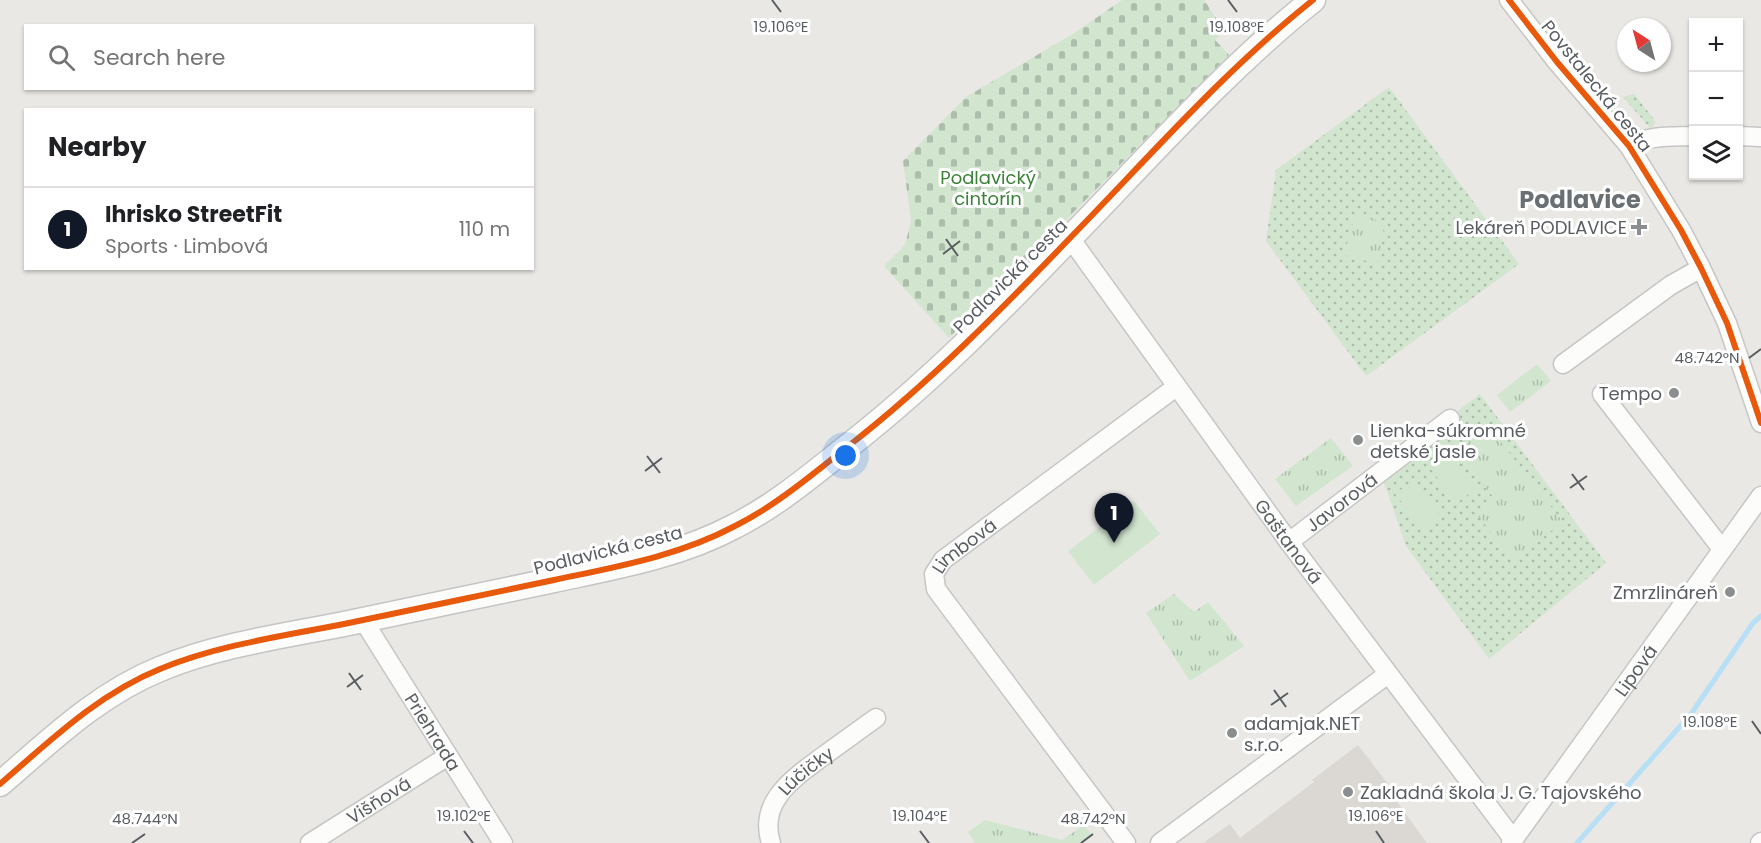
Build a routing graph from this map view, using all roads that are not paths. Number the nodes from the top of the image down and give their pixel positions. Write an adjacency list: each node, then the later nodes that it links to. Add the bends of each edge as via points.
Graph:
1 (1313, 0): 7 (main road, Podlavická cesta, via 1190,111)
2 (1509, 0): 6 (street, Povstalecká cesta)
3 (1689, 136): 6 (street, via 1637,141)
4 (1743, 136): 5 (street)
5 (1761, 137)
6 (1629, 146): 8 (street, Povstalecká cesta)
7 (1070, 238): 10 (street, Gaštanová); 17 (main road, Podlavická cesta, via 884,418 807,479 736,526 701,542 592,573)
8 (1701, 268): 9 (street, via 1671,285); 13 (street, Povstalecká cesta, via 1727,323)
9 (1563, 364)
10 (1176, 387): 15 (street, Gaštanová); 26 (street, Limbová, via 943,561 934,574 936,589)
11 (1602, 394): 16 (street)
12 (1450, 420): 15 (street, Javorová)
13 (1761, 423)
14 (1761, 496): 16 (street, Lipová)
15 (1289, 542): 18 (street, Gaštanová)
16 (1722, 549): 22 (street, Lipová)
17 (363, 620): 20 (street, Priehrada); 21 (main road, Podlavická cesta, via 234,647 162,668 106,697)
18 (1388, 674): 22 (street, Gaštanová); 27 (street)
19 (876, 718): 25 (street, Lúčičky, via 802,772 778,795 771,809)
20 (448, 756): 23 (street, Višňová); 24 (street, Priehrada)
21 (0, 784)
22 (1512, 841)
23 (310, 843)
24 (503, 843)
25 (771, 843)
26 (1126, 843)
27 (1160, 843)

